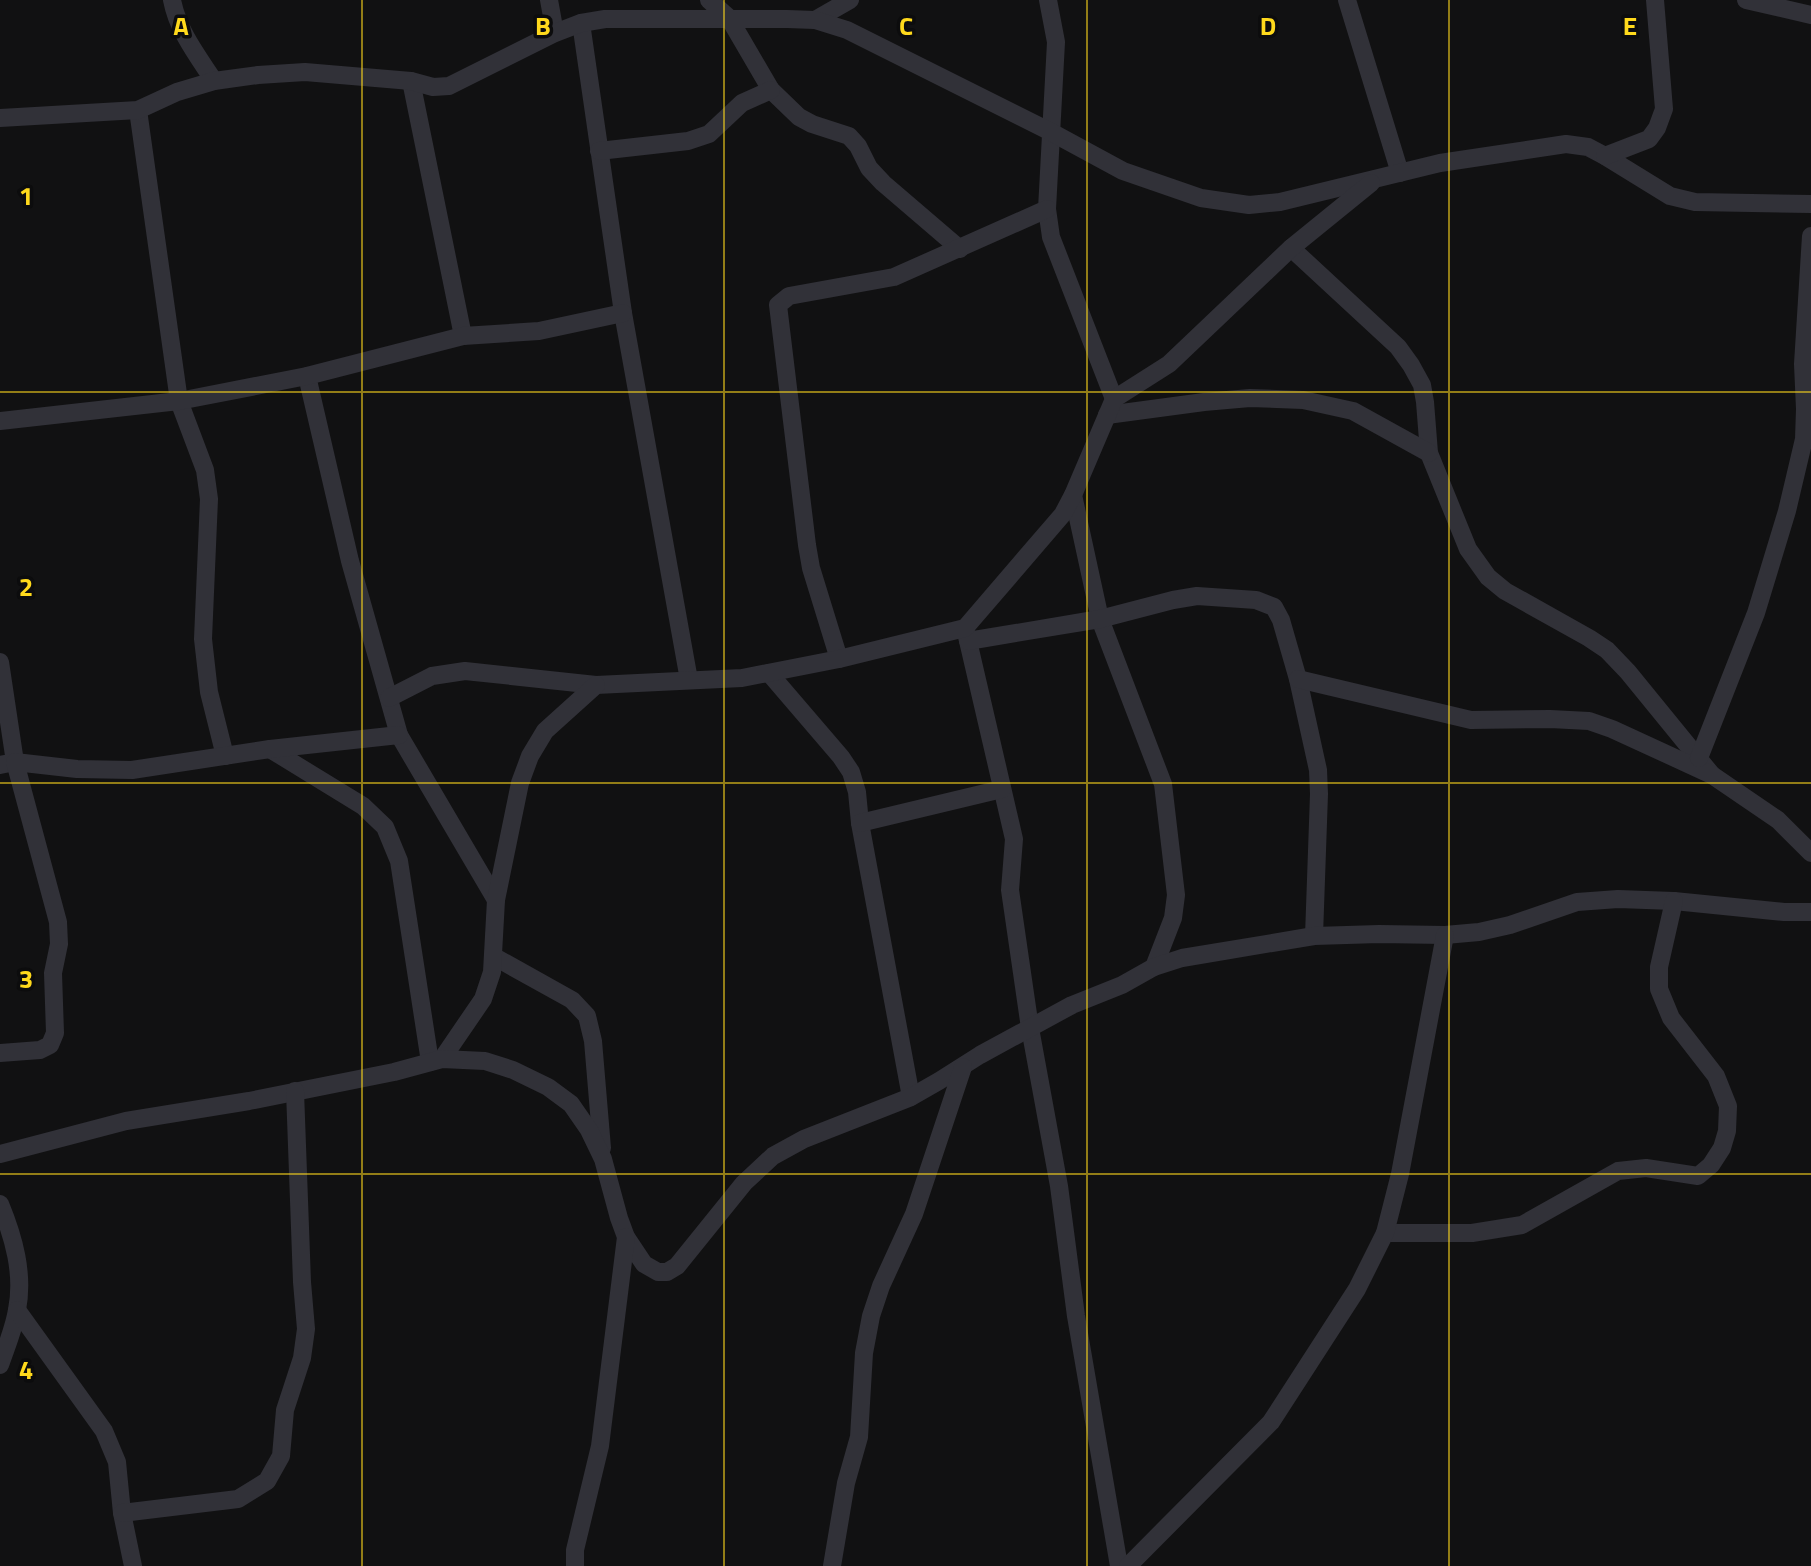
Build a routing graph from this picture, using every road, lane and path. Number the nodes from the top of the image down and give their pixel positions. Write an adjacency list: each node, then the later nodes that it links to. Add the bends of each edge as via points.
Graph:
1 (172, 0): 15 (street, via 182,31)
2 (549, 0): 14 (street)
3 (709, 0): 11 (street)
4 (850, 0): 12 (street)
5 (1048, 0): 20 (street, via 1056,42)
6 (1347, 0): 23 (street)
7 (1655, 0): 22 (street, via 1664,109 1649,139)
8 (1746, 0): 9 (street)
9 (1784, 4): 10 (street)
10 (1811, 15)
11 (729, 18): 12 (street); 13 (street, via 633,17); 17 (street)
12 (815, 20): 20 (street, via 847,30)
13 (581, 23): 14 (street); 21 (street)
14 (555, 33): 16 (street, via 449,86)
15 (214, 81): 16 (street, via 305,72); 18 (street)
16 (411, 81): 31 (street)
17 (771, 90): 21 (street, via 742,103 709,134); 29 (street, via 799,117 849,136 883,183)
18 (138, 110): 19 (street); 33 (street)
19 (0, 118)
20 (1051, 132): 24 (street, via 1123,171 1201,198 1237,204 1280,202); 26 (street)
21 (599, 151): 30 (street)
22 (1605, 156): 23 (street, via 1566,144); 25 (street, via 1670,196 1695,202)
23 (1400, 173): 24 (street)
24 (1376, 178): 28 (street)
25 (1811, 204)
26 (1047, 209): 29 (street); 34 (street, via 1051,237)
27 (1811, 236): 50 (street, via 1804,439 1756,613)
28 (1291, 248): 34 (street, via 1169,364); 36 (street, via 1411,365 1422,385)
29 (960, 249): 40 (street, via 894,277 789,296 778,305 807,545)
30 (623, 313): 31 (street, via 539,331); 44 (street)
31 (463, 336): 32 (street)
32 (307, 376): 33 (street); 46 (street)
33 (179, 401): 35 (street); 49 (street, via 205,470 209,499 203,639)
34 (1111, 407): 36 (street, via 1303,400 1353,411); 37 (street)
35 (0, 421)
36 (1429, 453): 50 (street, via 1468,549 1488,577 1607,650)
37 (1073, 495): 38 (street); 39 (street)
38 (1100, 619): 39 (street); 43 (street, via 1197,596 1256,600 1274,607 1281,620); 62 (street, via 1163,784 1176,895)
39 (966, 635): 40 (street); 53 (street)
40 (839, 659): 42 (street)
41 (0, 662): 51 (street)
42 (769, 673): 44 (street); 54 (street, via 851,772)
43 (1298, 679): 52 (street, via 1471,720 1589,721); 60 (street, via 1318,770)
44 (689, 680): 45 (street)
45 (596, 685): 46 (street, via 465,671 432,676); 56 (street, via 545,731 530,756)
46 (389, 698): 47 (street)
47 (399, 735): 48 (street); 56 (street)
48 (270, 749): 49 (street); 65 (street, via 363,806 385,827 399,861)
49 (225, 756): 51 (street, via 132,770)
50 (1699, 758): 52 (street)
51 (7, 764): 64 (street, via 58,922 59,944 50,1045)
52 (1712, 775): 55 (street, via 1778,820)
53 (1002, 789): 54 (street); 63 (street, via 1014,839 1010,890)
54 (860, 823): 68 (street)
55 (1811, 853)
56 (496, 900): 61 (street)
57 (1674, 901): 58 (street); 59 (street, via 1577,902 1510,925); 72 (street, via 1659,989 1671,1018 1716,1076 1728,1106 1727,1131 1711,1165 1698,1176 1646,1168 1618,1171 1522,1225 1472,1233)
58 (1811, 912)
59 (1445, 935): 60 (street); 72 (street)
60 (1314, 936): 62 (street)
61 (493, 956): 65 (street, via 483,999); 70 (street, via 572,1000 587,1016)
62 (1154, 967): 63 (street)
63 (1030, 1028): 66 (street); 80 (street)
64 (0, 1053)
65 (436, 1060): 67 (street); 70 (street, via 485,1061 548,1087 571,1104)
66 (963, 1067): 68 (street); 79 (street, via 914,1214 871,1316 859,1437)
67 (295, 1091): 69 (street, via 126,1121); 76 (street, via 306,1329 285,1410 281,1456 267,1481 238,1499)
68 (911, 1097): 73 (street, via 773,1156 667,1272 644,1264)
69 (0, 1154)
70 (603, 1159): 73 (street)
71 (0, 1204): 74 (street, via 13,1237)
72 (1385, 1233): 81 (street, via 1357,1289 1271,1422)
73 (626, 1237): 78 (street, via 600,1446)
74 (17, 1310): 75 (street); 76 (street, via 104,1431 117,1462)
75 (0, 1365)
76 (122, 1513): 77 (street)
77 (133, 1566)
78 (575, 1566)
79 (832, 1566)
80 (1119, 1566)
81 (1128, 1566)

